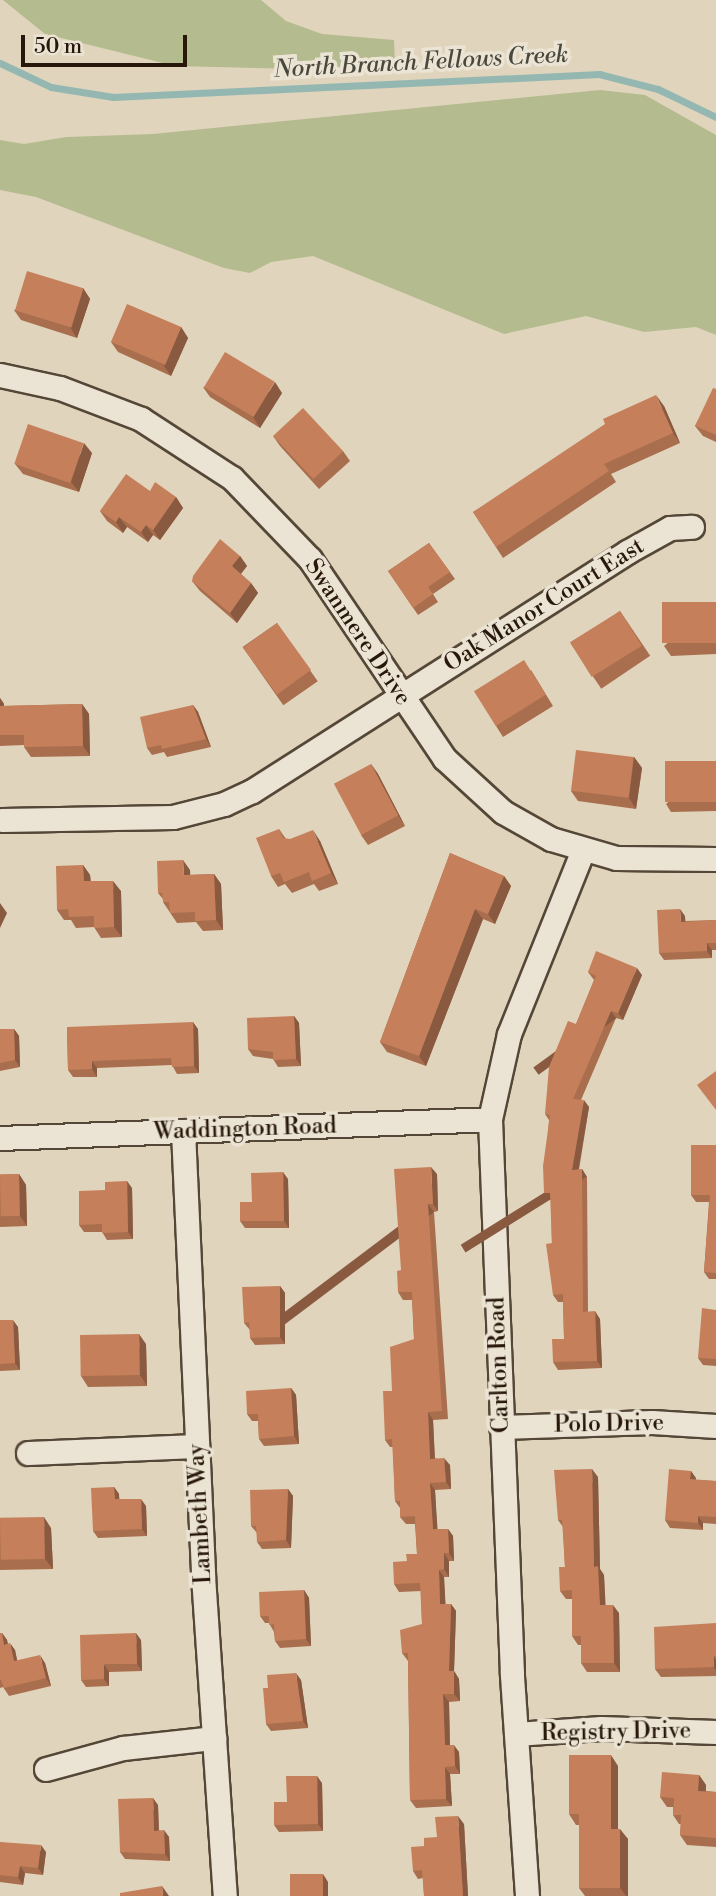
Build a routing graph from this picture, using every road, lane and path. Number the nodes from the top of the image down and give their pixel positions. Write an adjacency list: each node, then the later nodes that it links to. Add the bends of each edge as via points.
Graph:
1 (0, 375): 3 (street, Swanmere Drive, via 60,388 141,419 232,478 310,559)
2 (692, 527): 3 (street, Oak Manor Court East, via 670,528 627,552)
3 (401, 694): 4 (street, Oak Manor Court East, via 252,791 224,804 173,817); 5 (street, Swanmere Drive, via 444,758 482,796 526,827)
4 (2, 820)
5 (583, 850): 6 (street, Swanmere Drive, via 650,862); 7 (street, Carlton Road, via 509,1034)
6 (716, 859)
7 (490, 1119): 8 (street, Waddington Road); 11 (street, Carlton Road)
8 (183, 1131): 9 (street, Waddington Road); 12 (street, Lambeth Way)
9 (0, 1138)
10 (716, 1426): 11 (street, Polo Drive, via 652,1422)
11 (501, 1427): 15 (street, Carlton Road)
12 (196, 1446): 13 (street); 16 (street, Lambeth Way)
13 (28, 1453)
14 (716, 1732): 15 (street, Registry Drive, via 601,1728)
15 (516, 1734): 19 (street, Carlton Road)
16 (214, 1738): 17 (street, via 123,1748); 18 (street, Lambeth Way)
17 (46, 1769)
18 (225, 1896)
19 (527, 1896)

